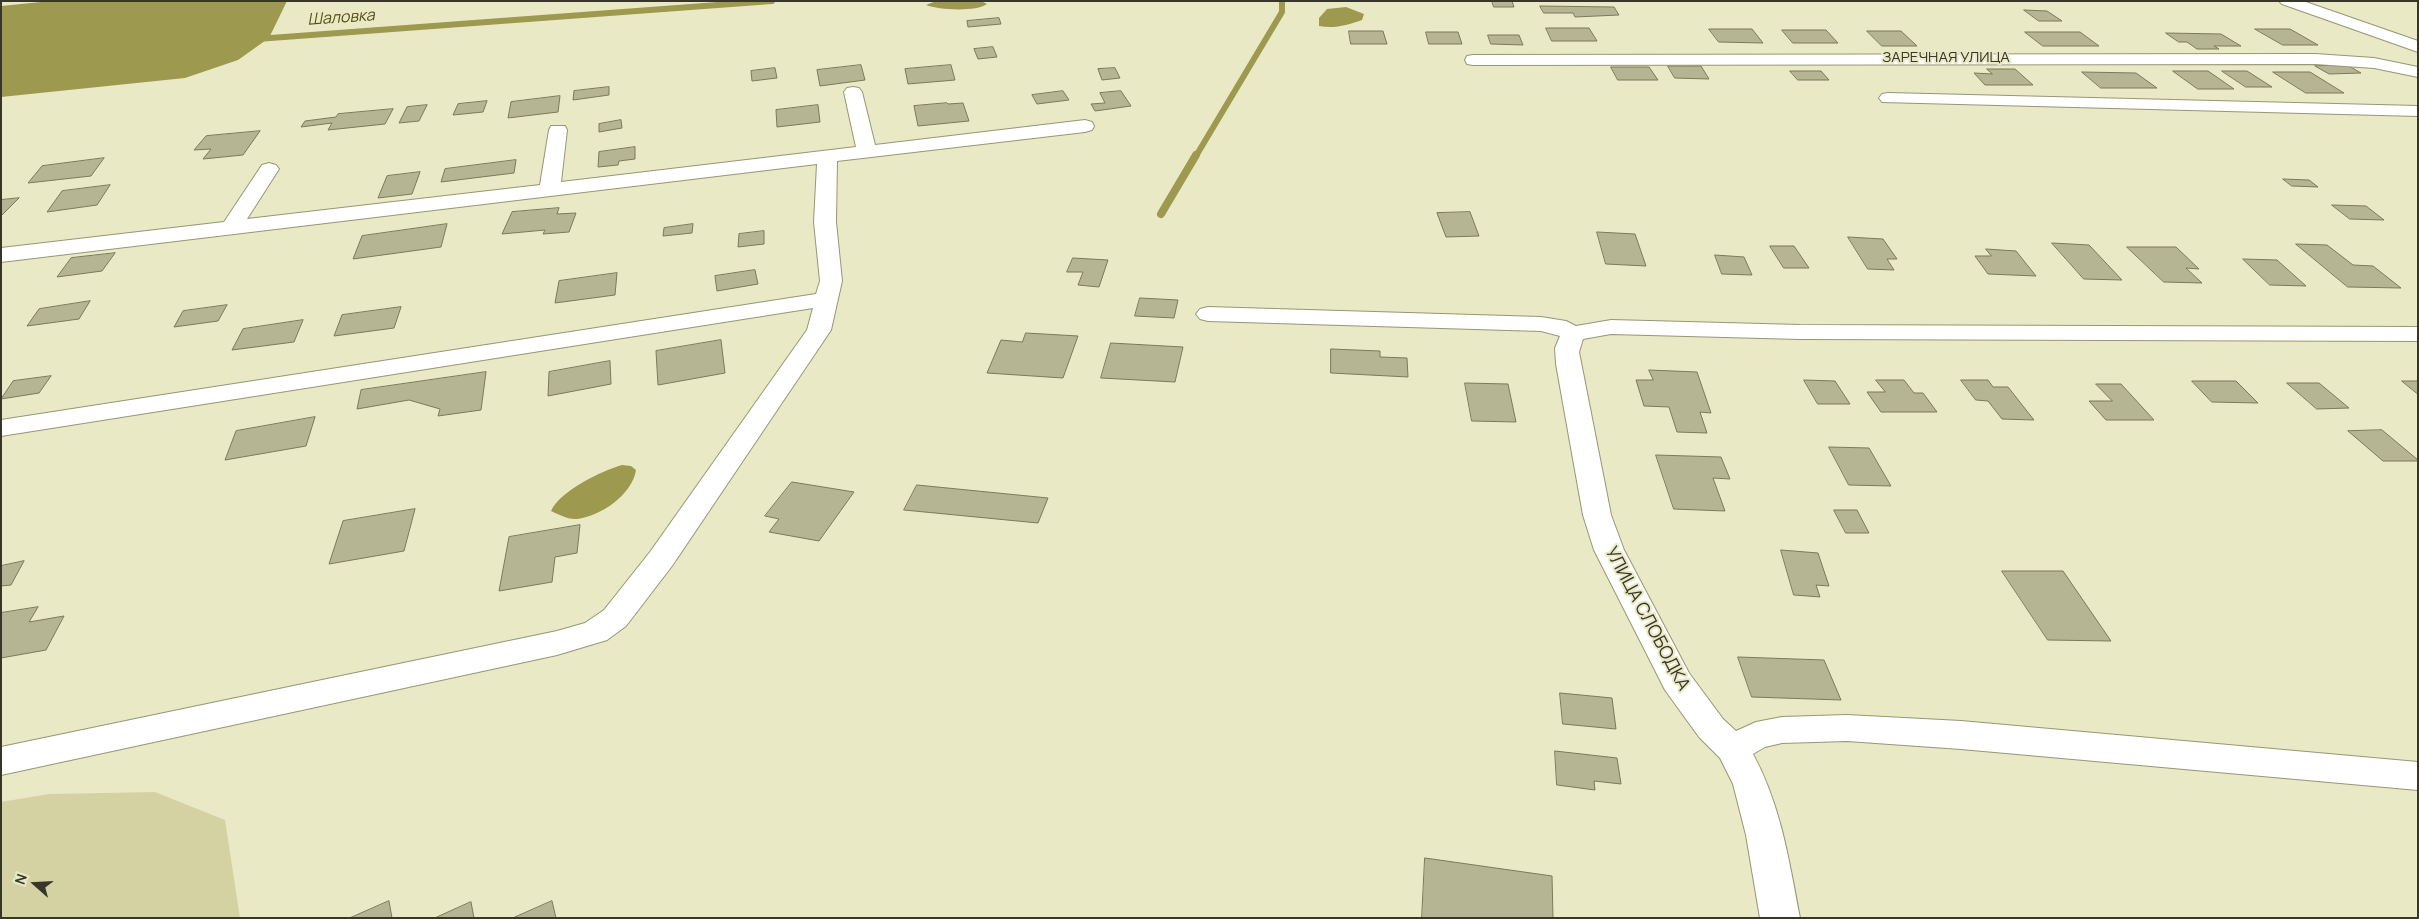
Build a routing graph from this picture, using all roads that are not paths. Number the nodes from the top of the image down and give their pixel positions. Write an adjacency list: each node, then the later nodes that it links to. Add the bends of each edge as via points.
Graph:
1 (2287, 1): 2 (street)
2 (2418, 46)
3 (1473, 60): 4 (street, ЗАРЕЧНАЯ УЛИЦА, via 2315,59 2374,63)
4 (2418, 72)
5 (853, 92): 10 (street)
6 (1888, 98): 7 (street)
7 (2418, 111)
8 (1085, 126): 10 (street)
9 (558, 130): 13 (street)
10 (867, 152): 11 (street)
11 (827, 157): 13 (street); 16 (street, via 825,222 831,281)
12 (269, 169): 14 (street)
13 (550, 188): 14 (street)
14 (231, 227): 15 (street)
15 (1, 255)
16 (828, 299): 20 (street); 22 (street, via 819,330 661,559 615,618 596,632)
17 (1208, 314): 18 (street, via 1541,324 1558,326)
18 (1574, 334): 19 (street, via 1611,327 1810,332); 21 (street, УЛИЦА СЛОБОДКА, via 1567,346 1568,364 1597,515 1609,550 1677,681 1711,728)
19 (2418, 334)
20 (1, 428)
21 (1733, 749): 23 (street, via 1756,736 1782,730 1847,728 1961,735); 24 (street, УЛИЦА СЛОБОДКА, via 1751,784 1765,835)
22 (1, 761)
23 (2418, 776)
24 (1780, 918)

